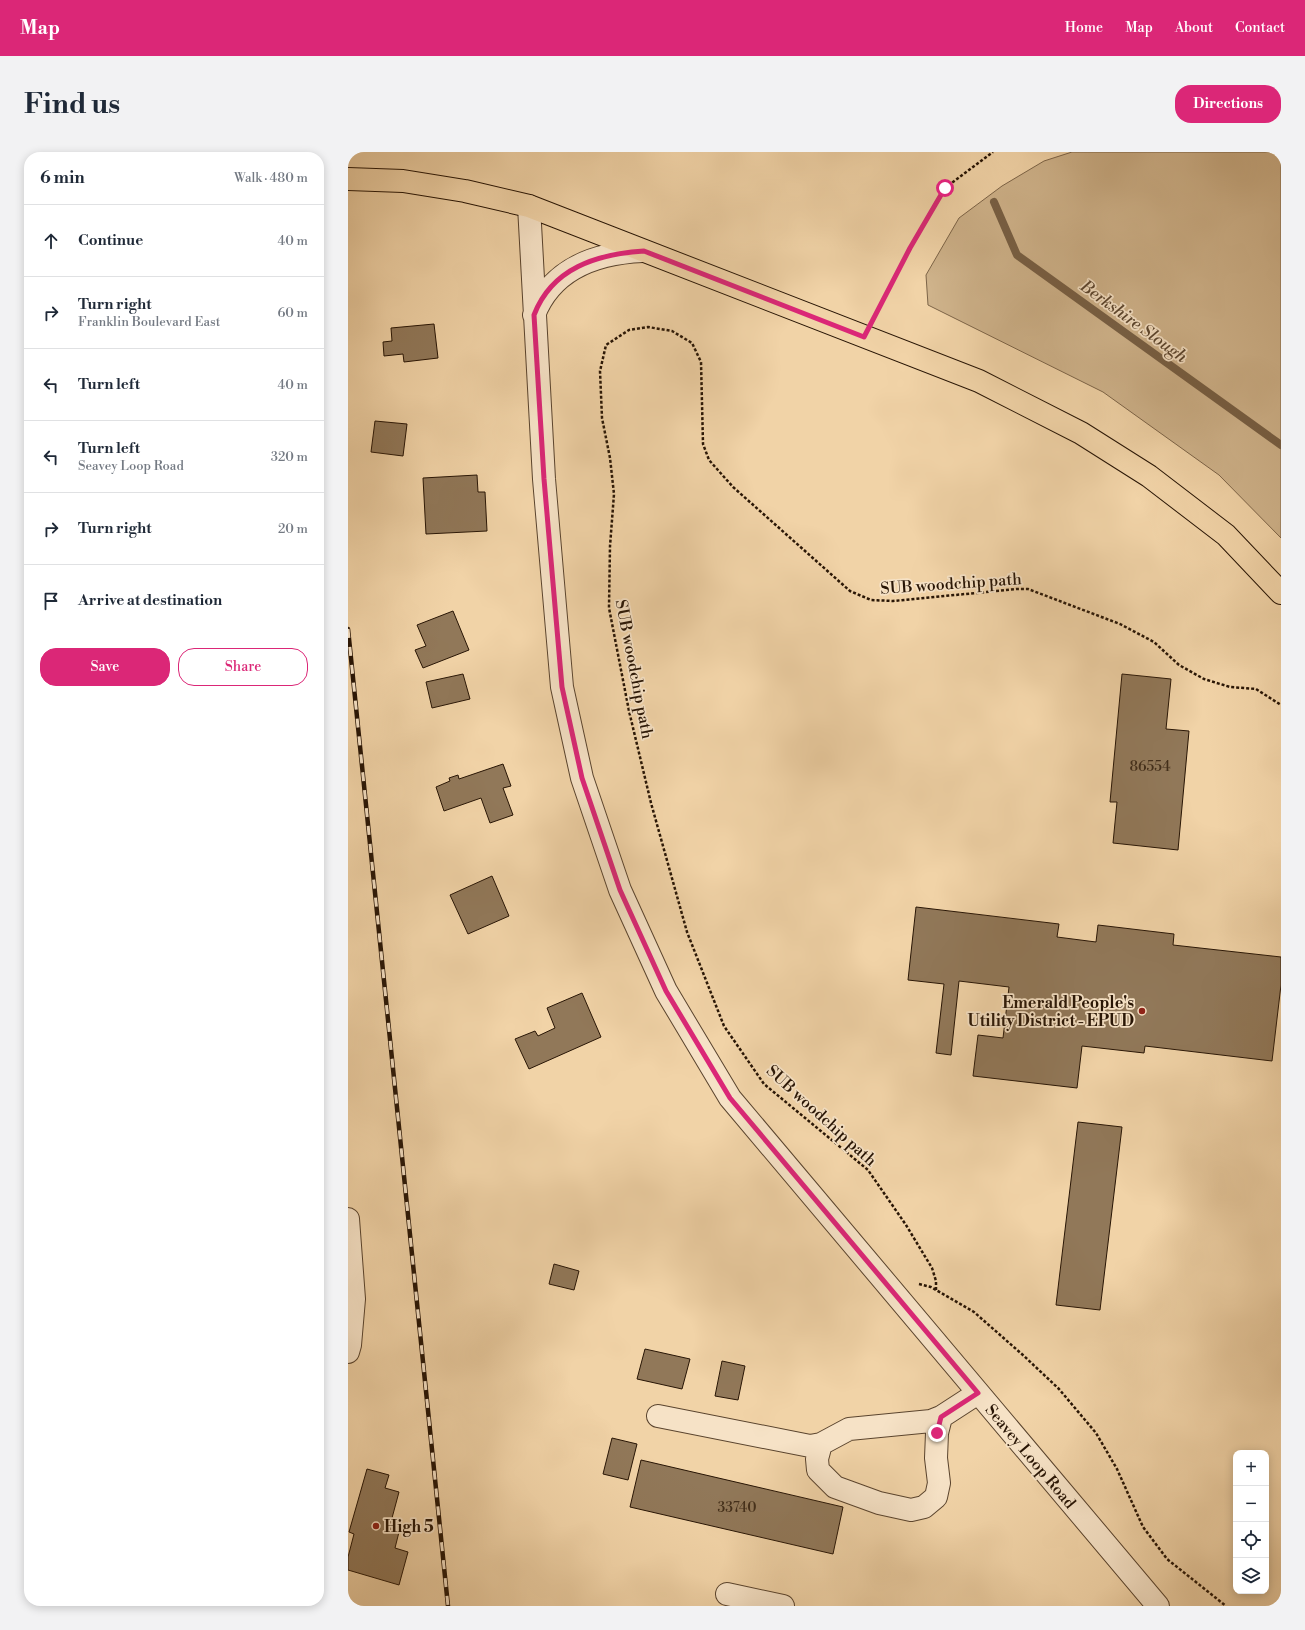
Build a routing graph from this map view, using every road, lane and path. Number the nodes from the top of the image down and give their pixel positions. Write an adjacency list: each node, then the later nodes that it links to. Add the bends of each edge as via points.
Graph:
1 (993, 152): 6 (path, via 945,188 910,248)
2 (348, 179): 3 (main road, via 403,181 465,190)
3 (529, 206): 4 (main road); 5 (street, Seavey Loop Road)
4 (644, 251): 5 (street, via 609,255 583,263 551,287 539,302); 6 (main road)
5 (534, 315): 11 (street, Seavey Loop Road, via 544,484 562,687 582,778 620,890 666,991 730,1098)
6 (864, 337): 7 (main road, via 979,381 1081,433 1149,476 1226,535)
7 (1281, 592)
8 (1281, 705): 18 (path, SUB woodchip path, via 1256,689 1230,687 1204,679 1180,665 1154,642 1120,624 1028,589 893,601 871,600 850,591 733,487 710,460 703,444 701,362 692,343 672,331 648,327 629,330 606,345 600,371 602,418 614,494 609,608 629,711 651,803 688,932 724,1026 764,1084 868,1170 932,1268 936,1290 974,1312 1059,1389 1096,1433 1117,1469 1143,1527 1167,1559)
9 (348, 1218): 10 (street, via 354,1299)
10 (348, 1352)
11 (978, 1393): 13 (street); 17 (street, Seavey Loop Road)
12 (658, 1416): 14 (street, via 810,1446)
13 (941, 1417): 14 (street, via 931,1421 849,1429); 14 (street, via 937,1433 939,1483 936,1497 924,1507 911,1510 879,1503 836,1487 818,1470 817,1459)
14 (821, 1444)
15 (727, 1594): 16 (street)
16 (783, 1606)
17 (1158, 1606)
18 (1226, 1606)

